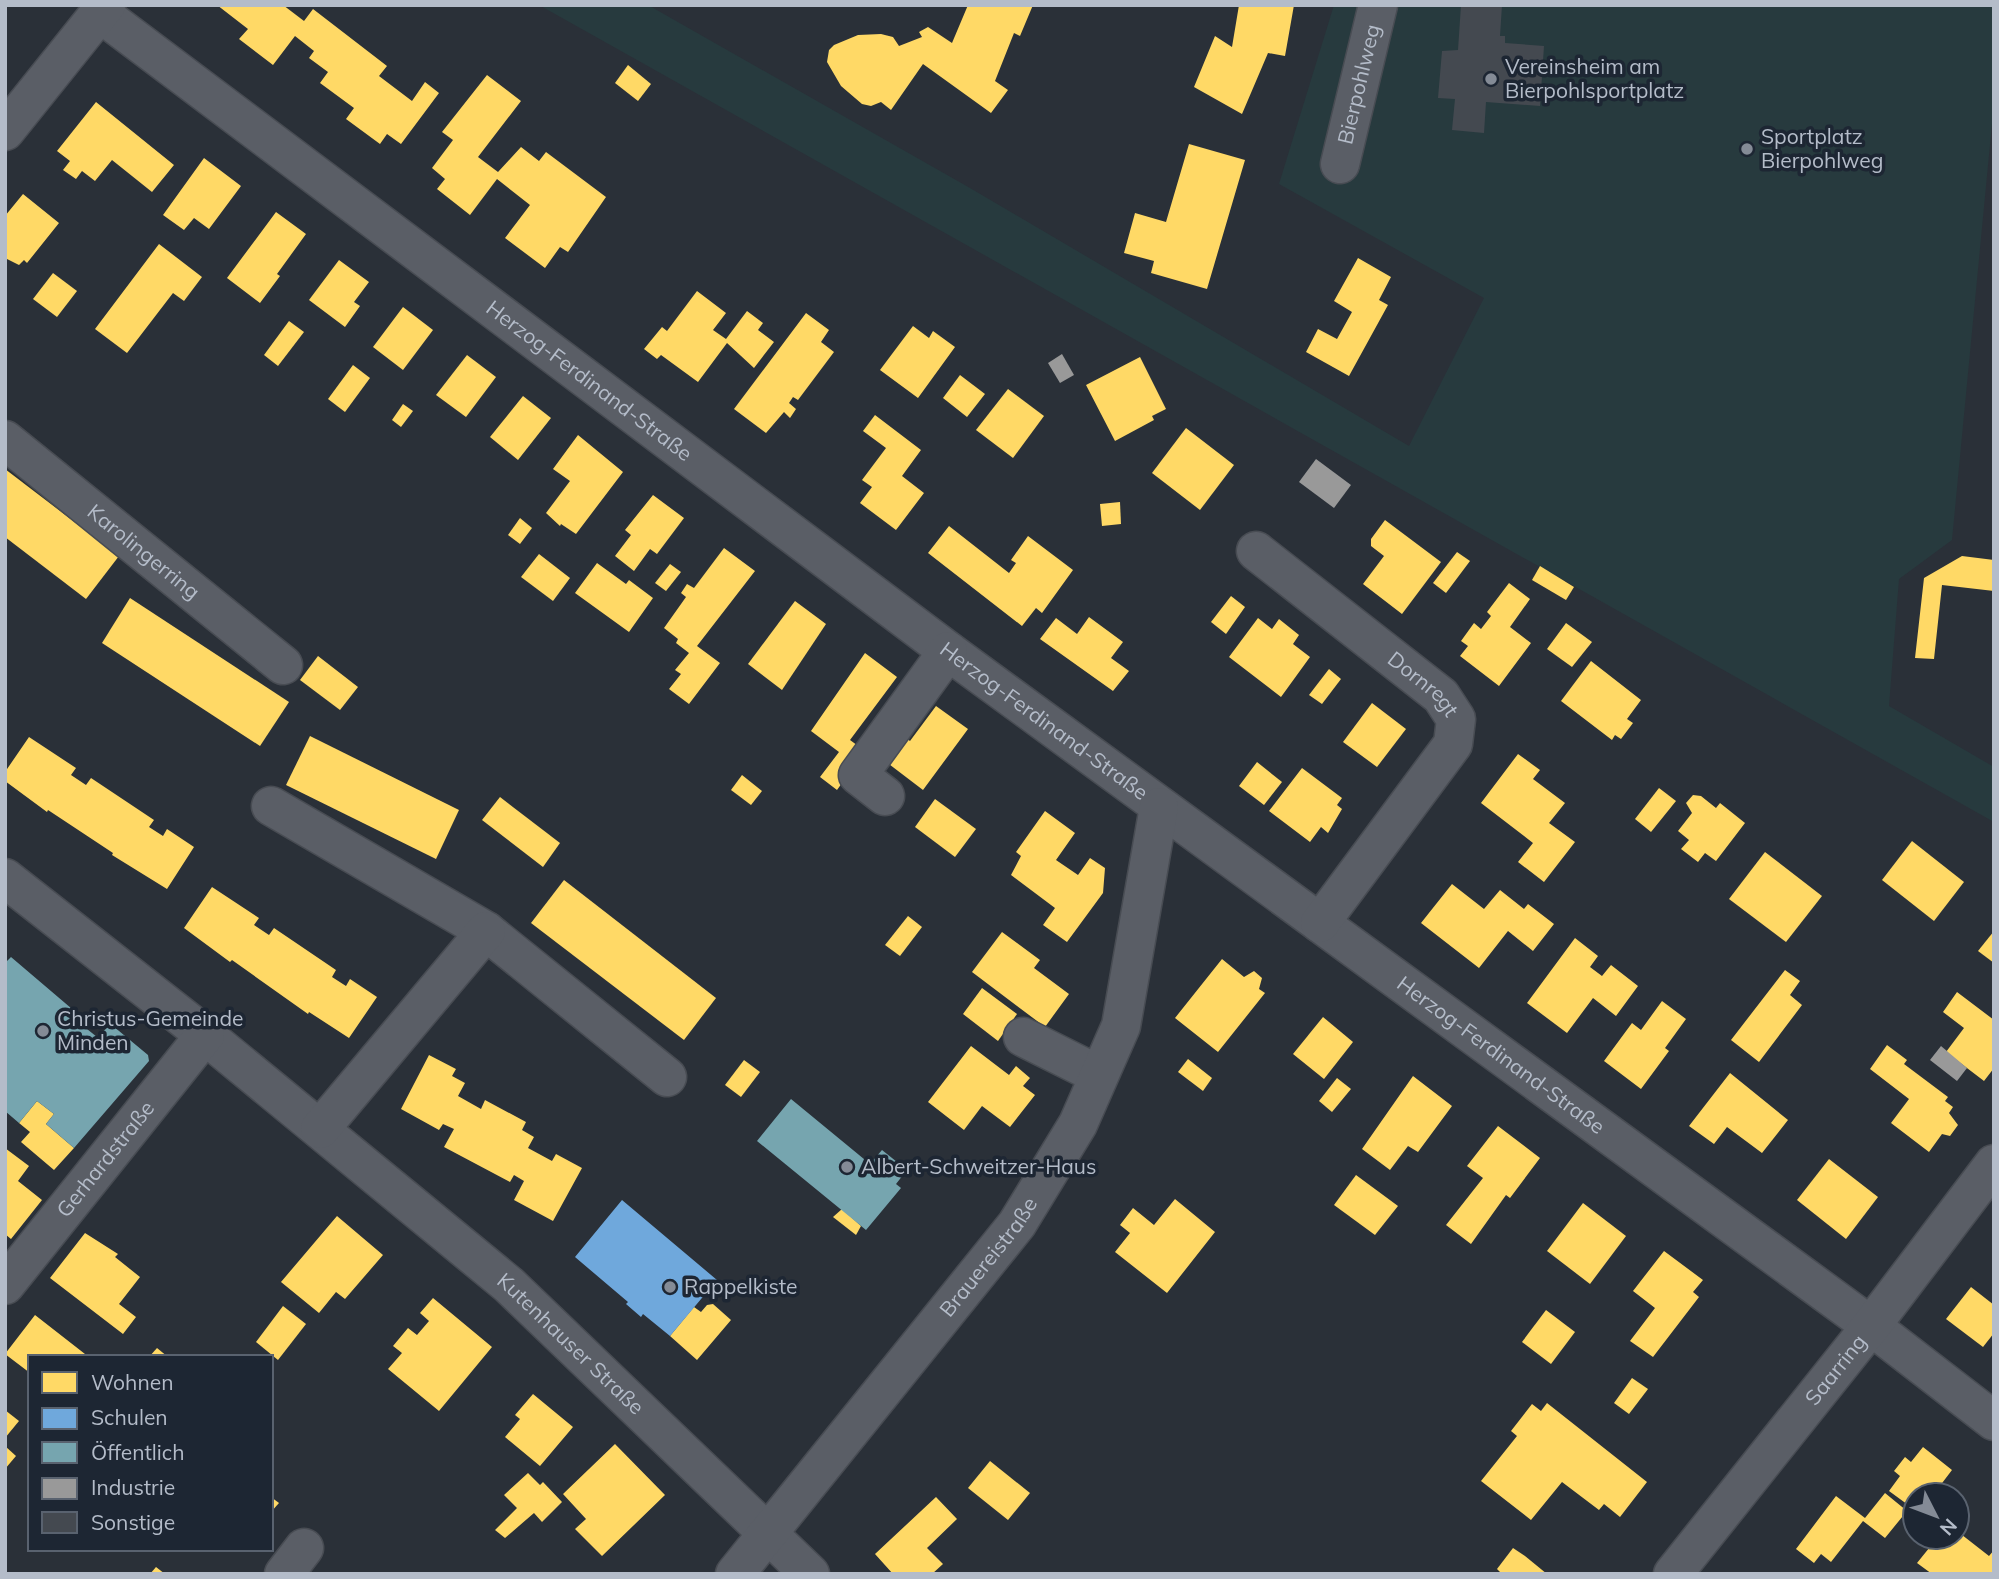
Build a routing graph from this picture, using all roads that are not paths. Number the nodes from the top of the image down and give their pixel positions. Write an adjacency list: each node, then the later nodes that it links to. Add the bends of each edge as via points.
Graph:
1 (1378, 5): 4 (street, Bierpohlweg)
2 (103, 9): 3 (street); 7 (street, Herzog-Ferdinand-Straße)
3 (5, 131)
4 (1340, 164)
5 (5, 440): 8 (street, Karolingerring)
6 (1256, 551): 13 (street, Dornregt, via 1441,696 1456,719 1453,744)
7 (948, 651): 9 (street, via 858,775); 11 (street, Herzog-Ferdinand-Straße)
8 (283, 665)
9 (885, 796)
10 (271, 806): 14 (street)
11 (1159, 807): 13 (street, Herzog-Ferdinand-Straße); 17 (street, Brauereistraße, via 1121,1026)
12 (5, 877): 15 (street, Kutenhauser Straße)
13 (1321, 923): 22 (street, Herzog-Ferdinand-Straße)
14 (486, 931): 18 (street); 19 (street)
15 (205, 1035): 19 (street, Kutenhauser Straße); 21 (street, Gerhardstraße)
16 (1023, 1037): 17 (street)
17 (1099, 1075): 24 (street, Brauereistraße, via 1077,1124 1017,1224)
18 (667, 1077)
19 (320, 1129): 24 (street, Kutenhauser Straße, via 509,1285)
20 (1994, 1164): 22 (street, Saarring)
21 (5, 1285)
22 (1871, 1326): 23 (street, Herzog-Ferdinand-Straße); 27 (street, Saarring)
23 (1994, 1421)
24 (769, 1532): 25 (street, Brauereistraße); 26 (street, Kutenhauser Straße)
25 (735, 1574)
26 (810, 1574)
27 (1673, 1574)

